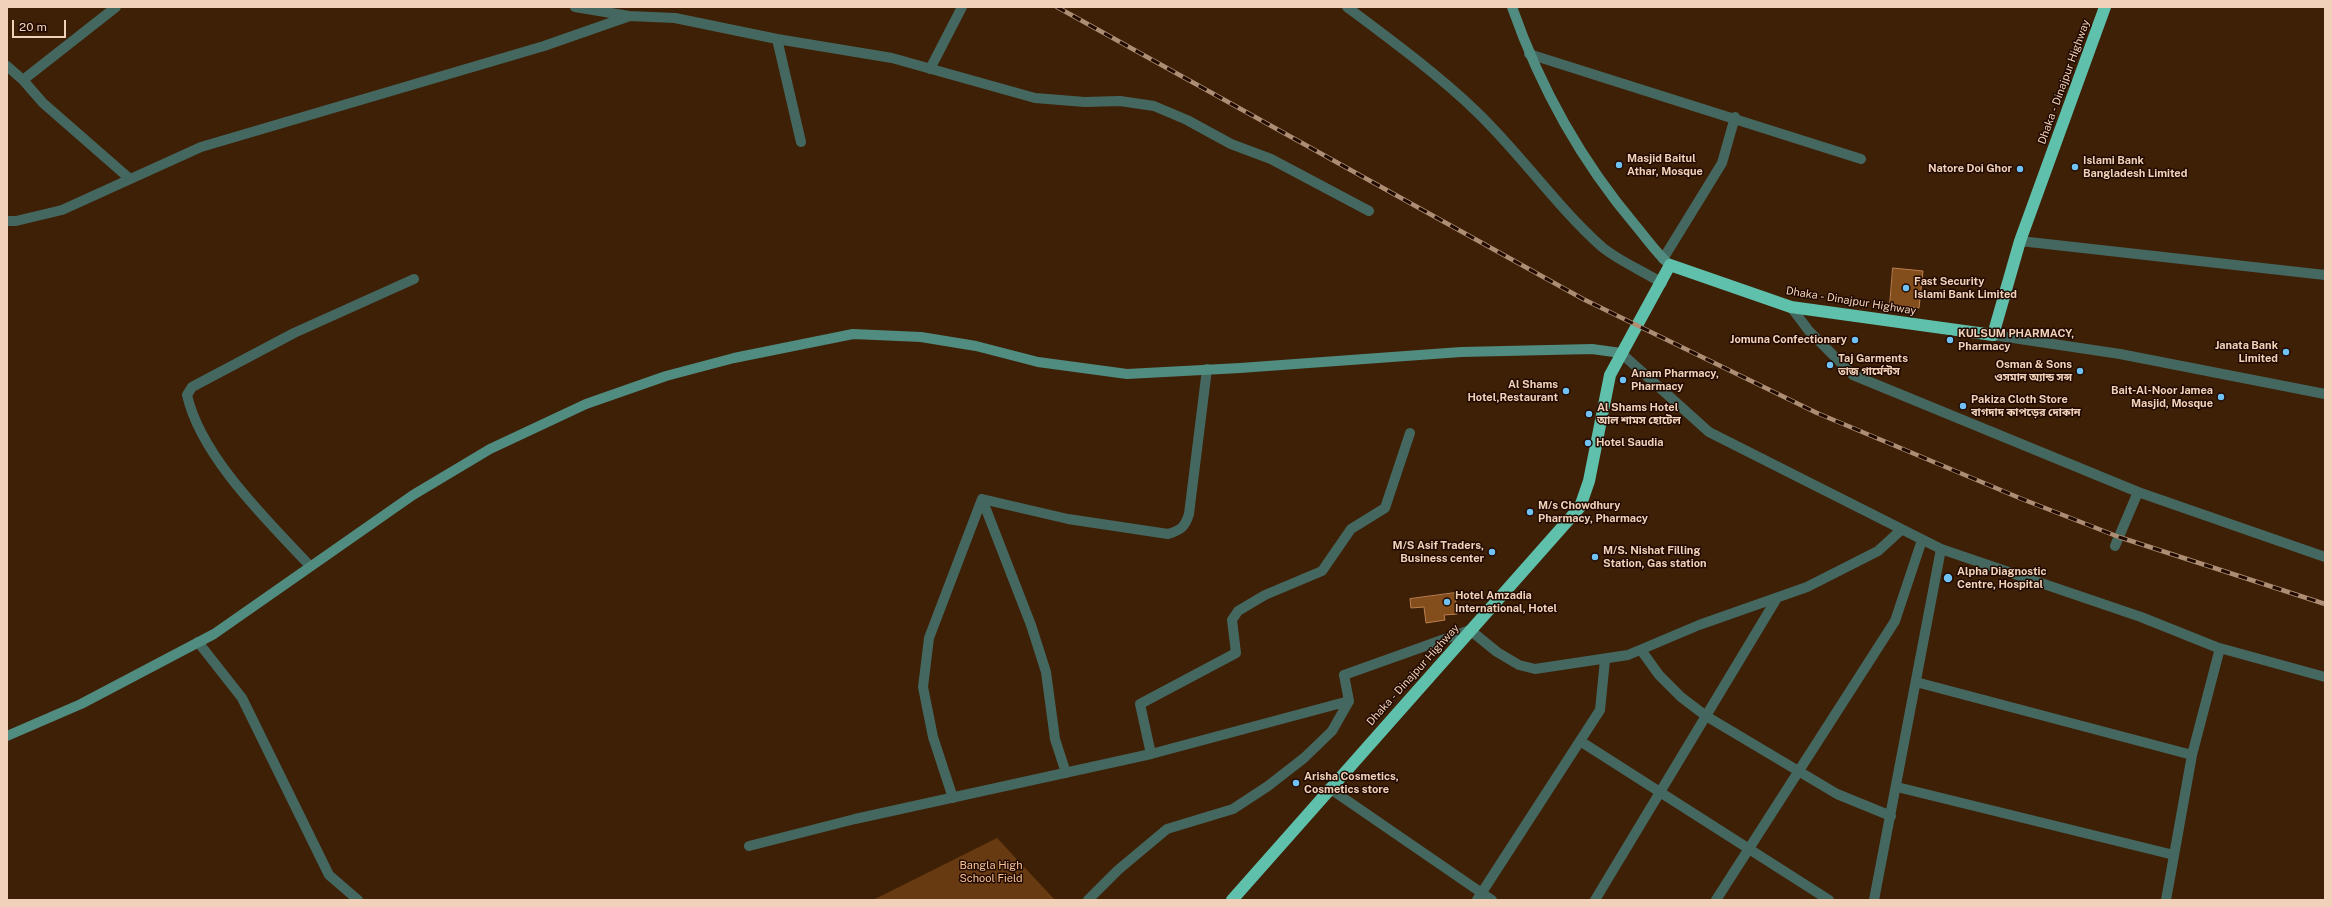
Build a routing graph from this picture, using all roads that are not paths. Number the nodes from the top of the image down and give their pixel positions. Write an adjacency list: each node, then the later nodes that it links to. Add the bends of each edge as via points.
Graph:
1 (116, 7): 12 (street)
2 (575, 7): 7 (street)
3 (962, 7): 11 (street)
4 (1347, 7): 23 (street, via 1439,78 1476,111 1580,226 1604,248)
5 (1512, 7): 9 (street)
6 (2105, 7): 19 (highway, Dhaka - Dinajpur Highway)
7 (629, 16): 8 (street, via 675,18); 16 (street, via 544,46 201,147)
8 (777, 39): 11 (street, via 892,58); 14 (street)
9 (1529, 54): 13 (street); 20 (street, via 1557,112 1611,196)
10 (7, 66): 12 (street)
11 (930, 69): 17 (street, via 1035,98 1085,102 1120,101 1154,106 1187,120 1231,144 1271,159)
12 (23, 80): 16 (street, via 43,103)
13 (1735, 118): 15 (street); 20 (street, via 1722,163)
14 (801, 142)
15 (1861, 159)
16 (130, 179): 18 (street, via 62,210)
17 (1369, 211)
18 (7, 221)
19 (2020, 241): 21 (street); 25 (highway, Dhaka - Dinajpur Highway)
20 (1667, 262): 23 (highway, Dhaka - Dinajpur Highway); 24 (highway, Dhaka - Dinajpur Highway)
21 (2325, 276)
22 (414, 279): 37 (street, via 294,333 192,387 187,395 191,411 228,475)
23 (1662, 283): 26 (highway, Dhaka - Dinajpur Highway)
24 (1791, 307): 25 (highway, Dhaka - Dinajpur Highway); 30 (street, via 1809,331 1853,375)
25 (1993, 335): 28 (street, via 2120,354)
26 (1621, 353): 27 (street, via 1592,349 1461,352); 32 (street, via 1709,432); 39 (highway, Dhaka - Dinajpur Highway, via 1610,375 1589,481 1580,507)
27 (1207, 369): 31 (street, via 1189,514 1186,524 1180,530 1168,534 1076,520); 37 (street, via 1127,374 1038,362 976,346 921,337 853,334 734,358 666,376 586,404 490,449 413,495)
28 (2325, 394)
29 (1410, 433): 50 (street, via 1385,508 1351,529 1322,571 1264,595 1238,612 1232,620 1236,653 1140,704)
30 (2138, 492): 34 (street); 36 (street)
31 (982, 500): 53 (street, via 1032,625 1046,672 1055,739); 57 (street, via 929,638 923,687 933,737)
32 (1901, 530): 33 (street); 38 (street, via 1878,551 1807,587)
33 (1922, 540): 35 (street); 52 (street, via 1895,621)
34 (2115, 546)
35 (1941, 549): 41 (street, via 2141,617); 45 (street)
36 (2325, 557)
37 (310, 566): 40 (street, via 214,634)
38 (1777, 598): 42 (street, via 1699,625); 47 (street)
39 (1470, 630): 43 (street, via 1497,652 1524,667 1535,669); 46 (street, via 1344,675); 55 (highway, Dhaka - Dinajpur Highway)
40 (198, 642): 48 (street, via 81,704); 64 (street, via 242,698 329,875)
41 (2220, 648): 44 (street); 51 (street)
42 (1641, 650): 43 (street); 47 (street, via 1659,675 1681,697)
43 (1605, 660): 49 (street, via 1600,710)
44 (2325, 677)
45 (1916, 682): 51 (street); 54 (street)
46 (1349, 701): 50 (street); 65 (street, via 1332,731 1304,758 1232,809 1166,829)
47 (1706, 716): 52 (street); 56 (street)
48 (7, 736)
49 (1580, 741): 56 (street); 62 (street)
50 (1151, 754): 53 (street)
51 (2192, 755): 61 (street)
52 (1799, 770): 58 (street, via 1837,794); 60 (street)
53 (1066, 773): 57 (street)
54 (1897, 787): 58 (street); 61 (street)
55 (1329, 788): 62 (street); 66 (highway, Dhaka - Dinajpur Highway)
56 (1660, 792): 60 (street); 68 (street)
57 (953, 798): 59 (street, via 855,819)
58 (1891, 816): 63 (street)
59 (749, 846)
60 (1749, 849): 69 (street); 70 (street)
61 (2174, 855): 71 (street)
62 (1479, 897): 67 (street)
63 (1873, 898)
64 (358, 900)
65 (1088, 900)
66 (1232, 900)
67 (1492, 900)
68 (1595, 900)
69 (1716, 900)
70 (1828, 900)
71 (2166, 900)

